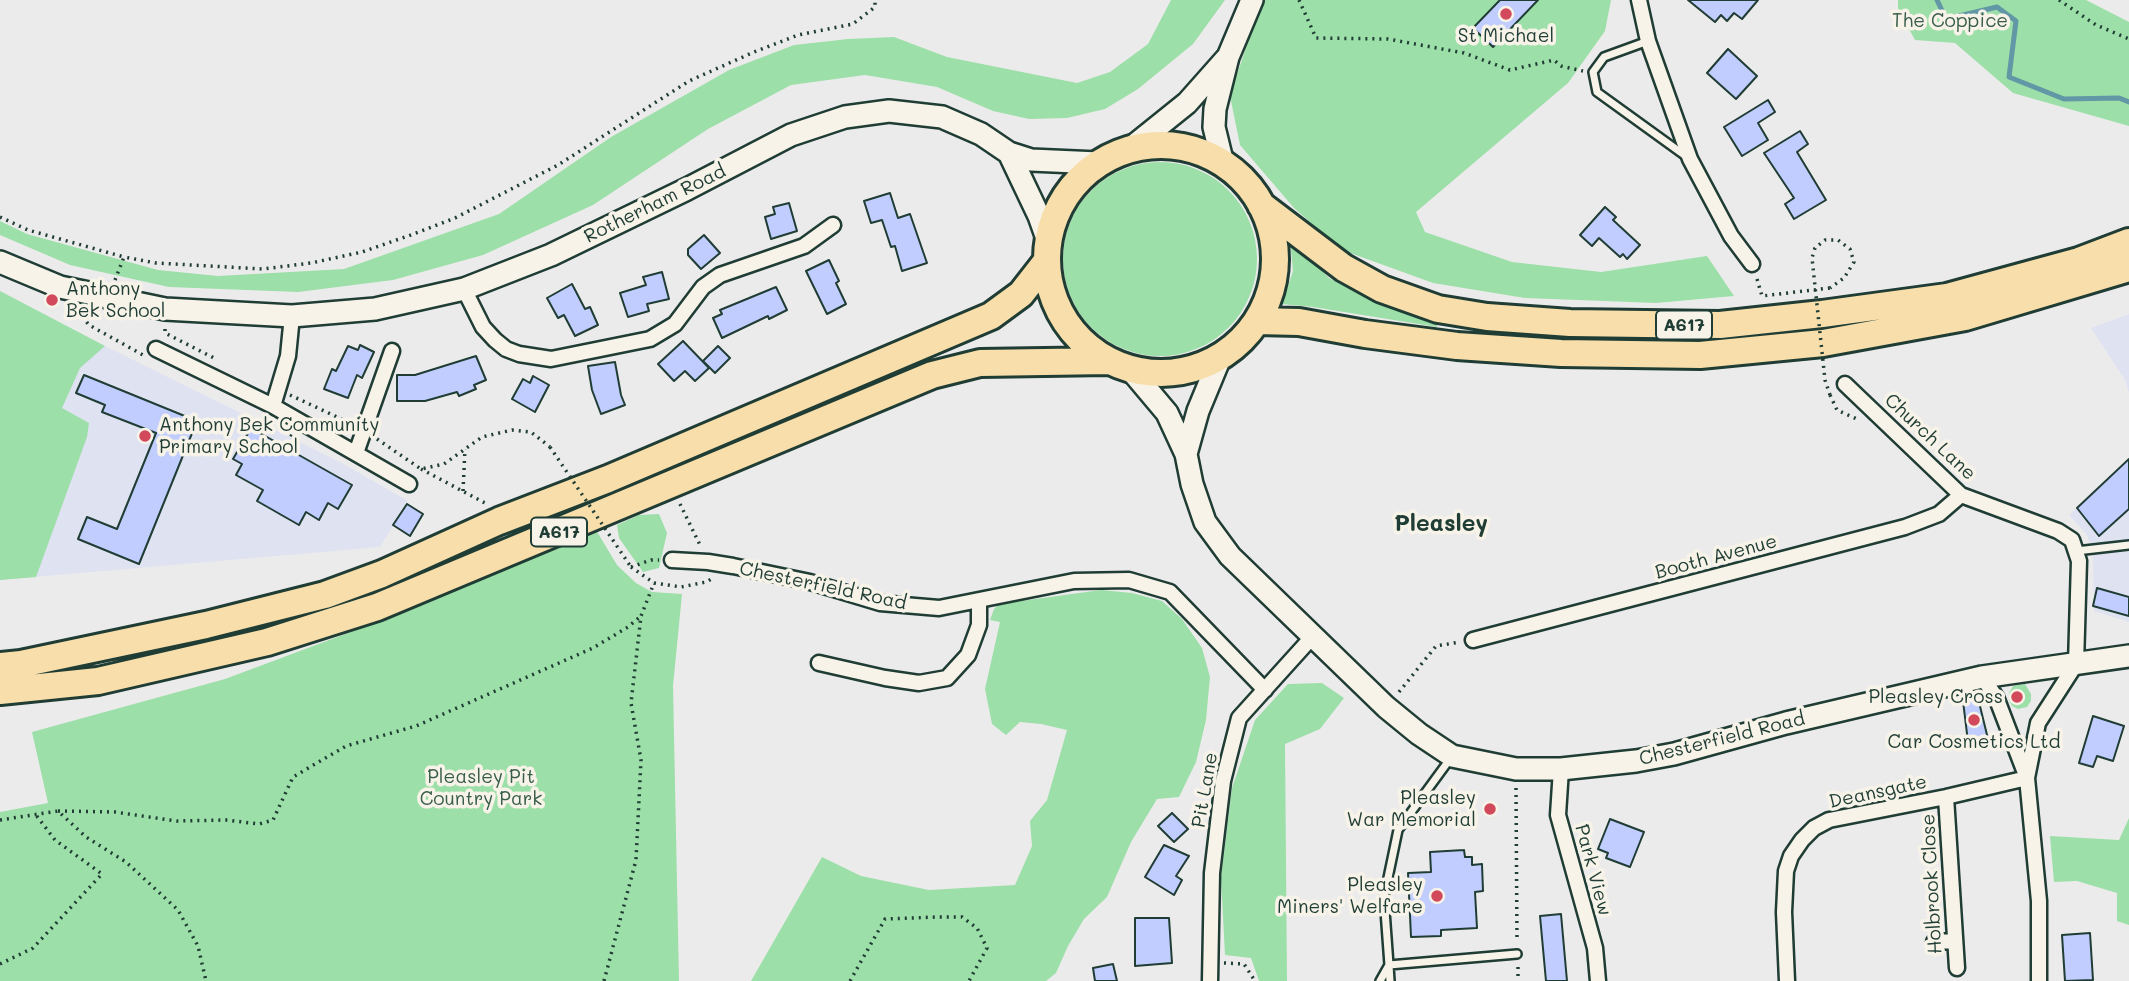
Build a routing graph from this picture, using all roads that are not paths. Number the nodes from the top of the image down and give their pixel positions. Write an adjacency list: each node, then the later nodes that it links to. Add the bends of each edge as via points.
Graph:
1 (1252, 0): 4 (main road)
2 (1639, 0): 3 (street)
3 (1648, 41): 7 (street); 7 (lane, via 1604,57 1592,72 1597,92)
4 (1228, 57): 5 (main road, via 1186,103); 9 (main road, via 1214,127)
5 (1131, 148): 8 (highway); 9 (highway, via 1170,145 1201,152)
6 (1009, 153): 8 (main road, Rotherham Road, via 1031,160); 13 (main road, via 1039,216); 17 (main road, Rotherham Road, via 942,117 889,111 845,117 791,135 551,255)
7 (1690, 159): 15 (street, via 1731,236)
8 (1098, 163): 13 (highway, via 1069,191 1051,225)
9 (1223, 164): 10 (highway, via 1255,193)
10 (1261, 205): 12 (highway, A617, via 1344,268 1382,289 1438,309 1570,323 1720,325 1935,298 2079,261); 19 (highway, via 1269,220 1275,259 1272,285)
11 (833, 225): 17 (street, via 804,246 720,275 704,287 675,324 650,339 551,359 506,349 483,327)
12 (2129, 243)
13 (1047, 253): 23 (highway, via 1050,289 1067,325 1085,345); 39 (highway, A617, via 1021,294 991,316 608,480 499,521 382,575 325,595 206,625)
14 (0, 262): 18 (main road, Rotherham Road, via 60,287 165,309)
15 (1752, 264)
16 (2129, 268): 19 (highway, A617, via 1965,317 1823,343 1700,355 1457,346 1299,322)
17 (464, 289): 18 (main road, Rotherham Road, via 375,309)
18 (292, 316): 25 (street, via 288,356)
19 (1257, 321): 22 (highway)
20 (156, 349): 25 (street)
21 (392, 351): 26 (street)
22 (1223, 353): 23 (highway, via 1206,364 1170,373); 27 (main road, via 1198,411)
23 (1120, 365): 27 (main road, Chesterfield Road, via 1167,413); 42 (highway, A617, via 980,363 932,375 377,607 267,642 98,681)
24 (1845, 384): 29 (street, Church Lane)
25 (272, 405): 26 (street)
26 (356, 453): 28 (street)
27 (1186, 454): 34 (main road, Chesterfield Road, via 1205,522 1230,556)
28 (409, 484)
29 (1961, 495): 31 (street, Church Lane, via 2058,531 2072,540); 35 (street, Booth Avenue, via 1939,514 1905,527)
30 (2129, 545): 31 (lane)
31 (2076, 551): 38 (street)
32 (671, 561): 33 (street, Chesterfield Road, via 733,566 880,603 939,608)
33 (979, 601): 37 (street, via 979,625 968,655 947,678 919,683); 41 (street, Chesterfield Road, via 1074,581 1129,580 1170,592)
34 (1314, 635): 41 (street, Pit Lane); 43 (main road, Chesterfield Road, via 1386,707)
35 (1473, 640)
36 (2129, 656): 38 (main road, Chesterfield Road)
37 (819, 663)
38 (2076, 664): 40 (main road, Chesterfield Road); 45 (street, via 2038,723)
39 (0, 666)
40 (1982, 677): 44 (main road, Chesterfield Road, via 1674,754); 45 (street, via 1996,697)
41 (1265, 690): 52 (street, Pit Lane, via 1239,718 1223,781 1212,873)
42 (0, 691)
43 (1452, 756): 44 (main road, Chesterfield Road, via 1516,769); 50 (lane, via 1398,830 1384,898)
44 (1560, 769): 55 (street, Park View, via 1558,815 1595,948)
45 (2027, 778): 46 (street, Deansgate); 57 (street, via 2039,901)
46 (1946, 797): 47 (street, Holbrook Close); 56 (street, Deansgate, via 1829,820 1801,840 1786,871)
47 (1955, 941): 48 (street); 51 (street, Holbrook Close)
48 (1934, 942)
49 (1517, 954): 50 (lane)
50 (1389, 965): 53 (lane); 54 (lane)
51 (1957, 968)
52 (1210, 981)
53 (1380, 981)
54 (1390, 981)
55 (1598, 981)
56 (1787, 981)
57 (2039, 981)

